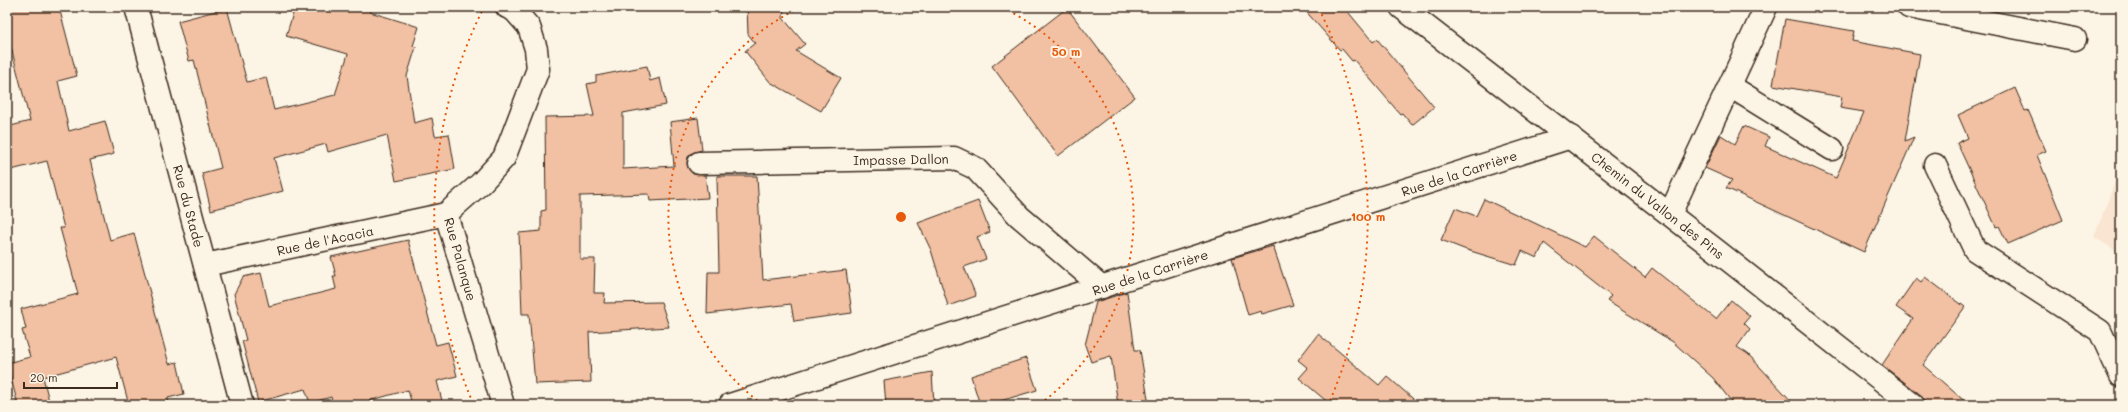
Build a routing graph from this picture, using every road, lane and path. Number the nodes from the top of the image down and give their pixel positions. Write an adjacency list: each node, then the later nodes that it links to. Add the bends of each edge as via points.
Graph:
1 (136, 7): 14 (street, Rue du Stade)
2 (507, 7): 12 (street, Rue Palanque, via 514,10 529,27 536,49 538,69 504,158 481,183)
3 (1401, 7): 8 (street, Chemin du Vallon des Pins)
4 (1766, 7): 7 (street)
5 (1909, 7): 6 (street)
6 (2075, 39)
7 (1730, 86): 9 (street); 13 (street)
8 (1570, 137): 13 (street, Chemin du Vallon des Pins); 15 (street, Rue de la Carrière)
9 (1832, 148)
10 (699, 162): 15 (street, Impasse Dallon, via 954,158 974,168 1020,216)
11 (1935, 165): 16 (street, via 1975,250 2100,331)
12 (446, 214): 14 (street, Rue de l'Acacia); 18 (street, Rue Palanque)
13 (1670, 214): 20 (street, Chemin du Vallon des Pins)
14 (205, 266): 17 (street, Rue du Stade)
15 (1102, 287): 19 (street, Rue de la Carrière)
16 (2121, 376)
17 (242, 405)
18 (503, 405)
19 (730, 405)
20 (1913, 405)

